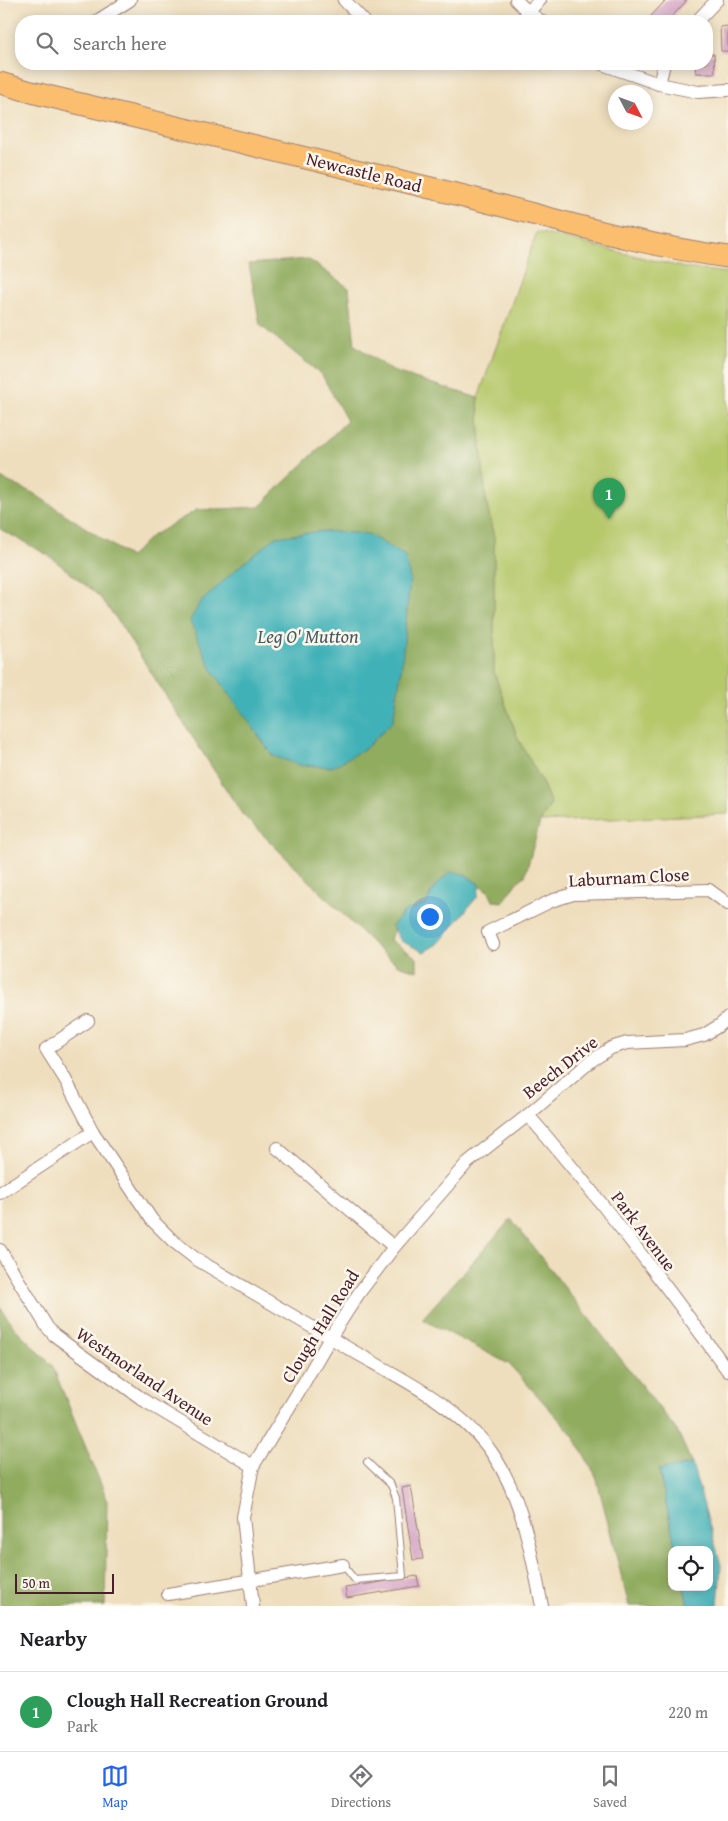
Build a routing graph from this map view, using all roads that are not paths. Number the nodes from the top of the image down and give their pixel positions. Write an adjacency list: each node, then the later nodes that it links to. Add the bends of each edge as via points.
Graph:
1 (130, 0): 7 (street)
2 (344, 0): 8 (street)
3 (516, 0): 6 (street)
4 (540, 0): 6 (street)
5 (717, 0): 10 (street)
6 (528, 12): 9 (street)
7 (106, 15)
8 (358, 15)
9 (532, 15)
10 (703, 15)
11 (619, 70): 14 (street)
12 (662, 70): 14 (street)
13 (0, 82): 16 (highway, Newcastle Road, via 512,208 604,234 685,252)
14 (658, 84): 15 (street, via 698,92)
15 (728, 90)
16 (728, 257)
17 (728, 904): 18 (street, Laburnam Close, via 709,890 573,894 551,901 488,932)
18 (493, 944)
19 (728, 1018): 21 (street, Beech Drive, via 704,1035 685,1040 627,1043 611,1048)
20 (88, 1021): 22 (street, via 46,1049)
21 (528, 1115): 25 (street, Clough Hall Road, via 468,1163); 28 (street, Park Avenue, via 593,1192)
22 (93, 1132): 24 (street); 27 (street, via 152,1220 173,1241 196,1259)
23 (277, 1148): 25 (street)
24 (0, 1192)
25 (394, 1247): 27 (street, Clough Hall Road)
26 (0, 1250): 30 (street, Westmorland Avenue, via 54,1335 145,1401)
27 (330, 1338): 30 (street, Clough Hall Road); 35 (street, via 442,1404 492,1452 518,1503)
28 (728, 1371)
29 (367, 1462): 31 (lane, via 391,1485 396,1498 403,1576 355,1580)
30 (252, 1466): 32 (street, Clough Hall Road, via 243,1517)
31 (343, 1565): 32 (street)
32 (250, 1579): 33 (street); 34 (street, Clough Hall Road)
33 (168, 1594)
34 (253, 1606)
35 (542, 1606)

